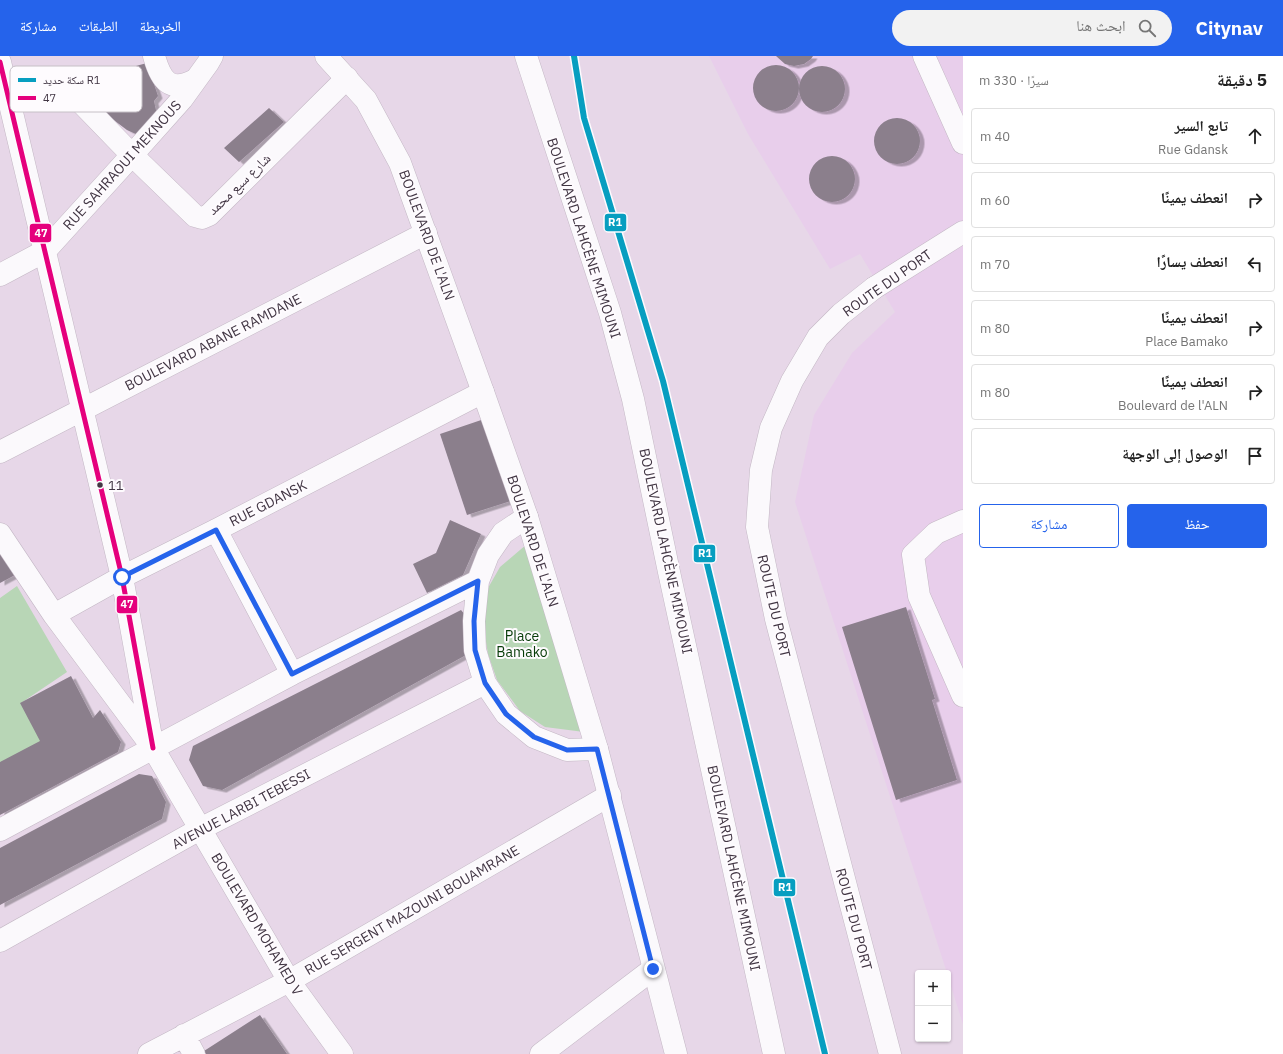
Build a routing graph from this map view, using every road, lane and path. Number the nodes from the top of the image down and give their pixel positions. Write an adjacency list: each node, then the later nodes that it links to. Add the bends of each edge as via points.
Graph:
1 (154, 56): 8 (street, via 163,77 170,85 180,86)
2 (212, 56): 8 (street, RUE SAHRAOUI MEKNOUS)
3 (326, 56): 7 (street, BOULEVARD DE L'ALN)
4 (526, 56): 43 (street, BOULEVARD LAHCÈNE MIMOUNI, via 610,313 633,399)
5 (924, 56): 11 (street)
6 (0, 62): 9 (street)
7 (347, 78): 12 (street, شارع سبع محمد, via 209,215 202,218 195,216); 14 (street, BOULEVARD DE L'ALN, via 366,100 400,163)
8 (195, 80): 12 (street, RUE SAHRAOUI MEKNOUS, via 182,99)
9 (4, 97): 15 (street)
10 (90, 112): 12 (street, شارع سبع محمد)
11 (963, 143)
12 (132, 155): 15 (street, RUE SAHRAOUI MEKNOUS)
13 (963, 232): 44 (street, ROUTE DU PORT, via 874,288 841,314 818,337 792,381 770,428 761,470 757,527 776,619)
14 (426, 233): 17 (street, BOULEVARD DE L'ALN); 18 (street, BOULEVARD ABANE RAMDANE)
15 (45, 251): 16 (street, RUE SAHRAOUI MEKNOUS); 18 (street)
16 (0, 275)
17 (483, 392): 20 (street, BOULEVARD DE L'ALN); 22 (street, RUE GDANSK)
18 (82, 410): 19 (street, BOULEVARD ABANE RAMDANE); 24 (street)
19 (0, 452)
20 (527, 517): 25 (street, via 503,533 488,556); 31 (street, BOULEVARD DE L'ALN)
21 (963, 521): 29 (street, via 936,533 913,555 919,596)
22 (216, 530): 24 (street, RUE GDANSK); 27 (street)
23 (0, 534): 26 (street)
24 (122, 577): 26 (street, RUE GDANSK); 30 (street)
25 (478, 581): 27 (street); 28 (street, via 474,621 475,650)
26 (54, 615): 30 (street)
27 (292, 674): 30 (street)
28 (485, 683): 31 (street, via 506,714 534,737 567,750); 33 (street, AVENUE LARBI TEBESSI)
29 (963, 696)
30 (153, 748): 33 (street, BOULEVARD MOHAMED V); 34 (street)
31 (597, 749): 32 (street, BOULEVARD DE L'ALN)
32 (610, 796): 36 (street, BOULEVARD DE L'ALN); 37 (street, RUE SERGENT MAZOUNI BOUAMRANE)
33 (200, 829): 35 (street, AVENUE LARBI TEBESSI); 37 (street, BOULEVARD MOHAMED V)
34 (0, 830)
35 (0, 941)
36 (653, 969): 41 (street); 42 (street, BOULEVARD DE L'ALN)
37 (289, 981): 38 (street, RUE SERGENT MAZOUNI BOUAMRANE); 40 (street, BOULEVARD MOHAMED V)
38 (189, 1045): 39 (street, RUE SERGENT MAZOUNI BOUAMRANE)
39 (149, 1054)
40 (342, 1054)
41 (541, 1054)
42 (676, 1054)
43 (774, 1054)
44 (890, 1054)

